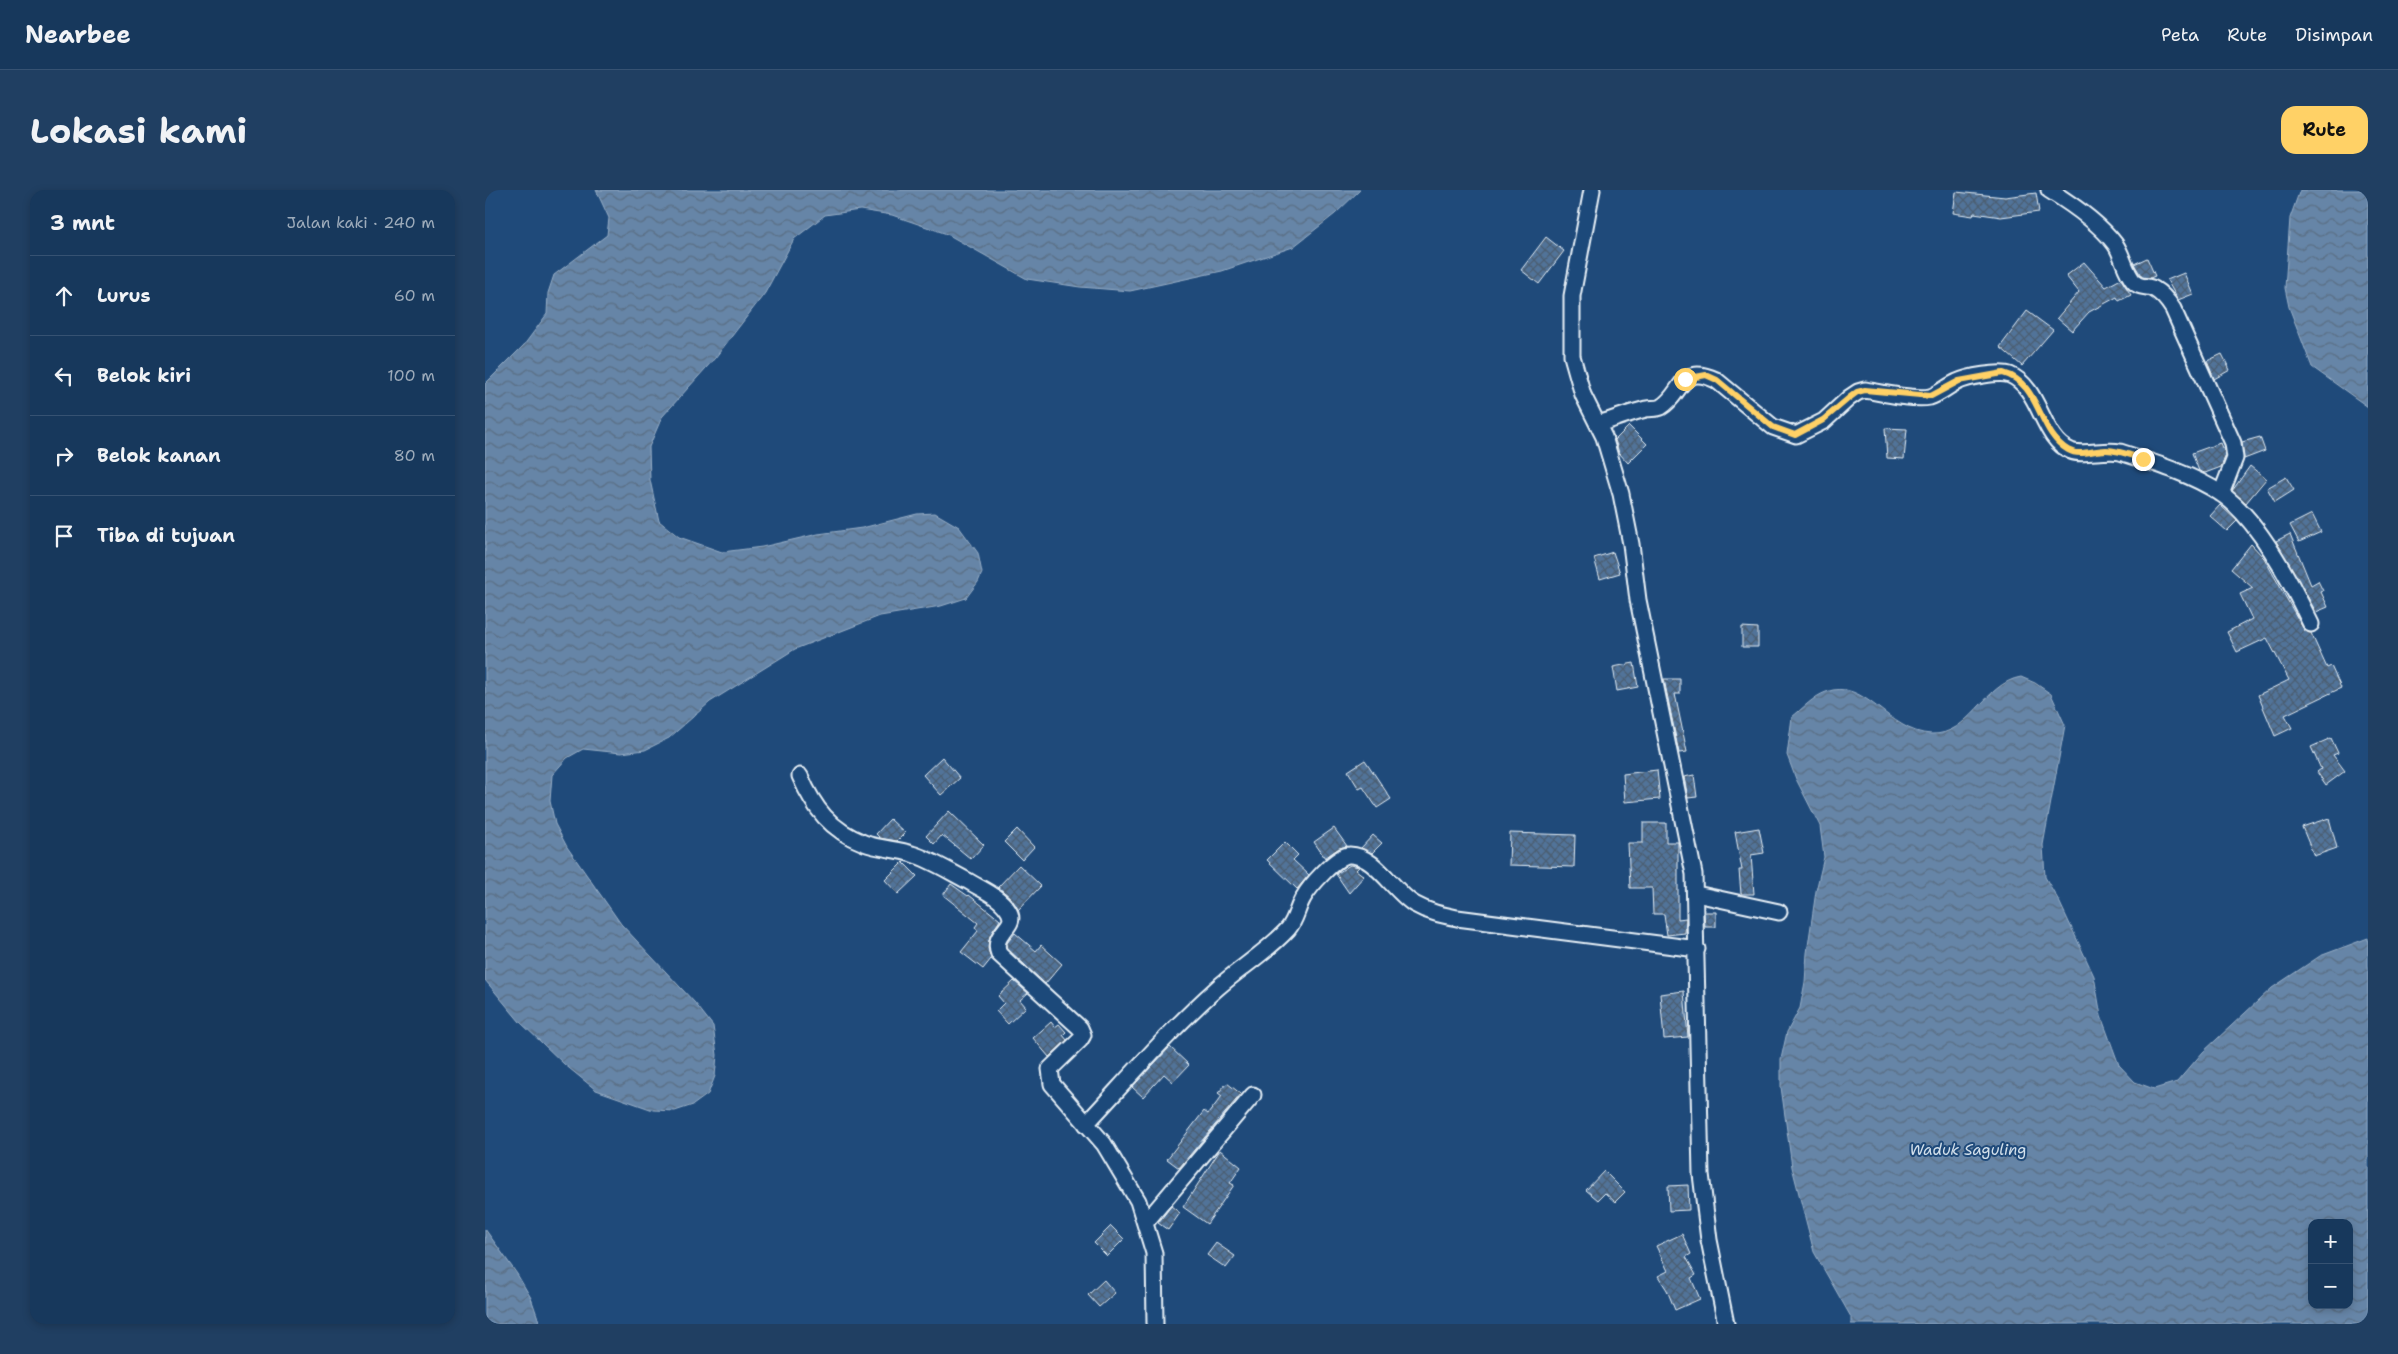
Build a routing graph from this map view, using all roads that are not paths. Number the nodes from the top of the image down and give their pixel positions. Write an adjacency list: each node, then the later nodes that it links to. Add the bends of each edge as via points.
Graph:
1 (1592, 190): 3 (street, via 1572,296 1571,356 1583,395)
2 (2049, 190): 4 (street, via 2102,230 2116,245 2135,283 2140,287 2153,288 2173,309 2233,443 2235,458)
3 (1598, 424): 4 (street, via 1660,408 1685,379 1706,375 1717,380 1773,427 1795,435 1823,420 1857,392 1931,396 1959,381 2003,373 2025,385 2052,433 2069,451 2120,452); 7 (street, via 1621,494 1638,600)
4 (2221, 494): 5 (street, via 2247,518 2295,591)
5 (2311, 624)
6 (801, 776): 11 (street, via 811,801 826,820 843,833 865,843 931,862 993,896 1009,911 1008,927 997,939 999,954 1080,1028 1083,1035 1053,1064 1050,1076 1052,1084)
7 (1696, 894): 8 (street); 9 (street)
8 (1779, 912)
9 (1697, 949): 11 (street, via 1432,913 1413,904 1358,855 1347,855 1335,862 1314,884 1280,938 1172,1031); 14 (street, via 1701,1174 1709,1240)
10 (1253, 1096): 12 (street)
11 (1086, 1124): 12 (street, via 1125,1176)
12 (1146, 1222): 13 (street, via 1154,1253)
13 (1155, 1324)
14 (1726, 1324)

